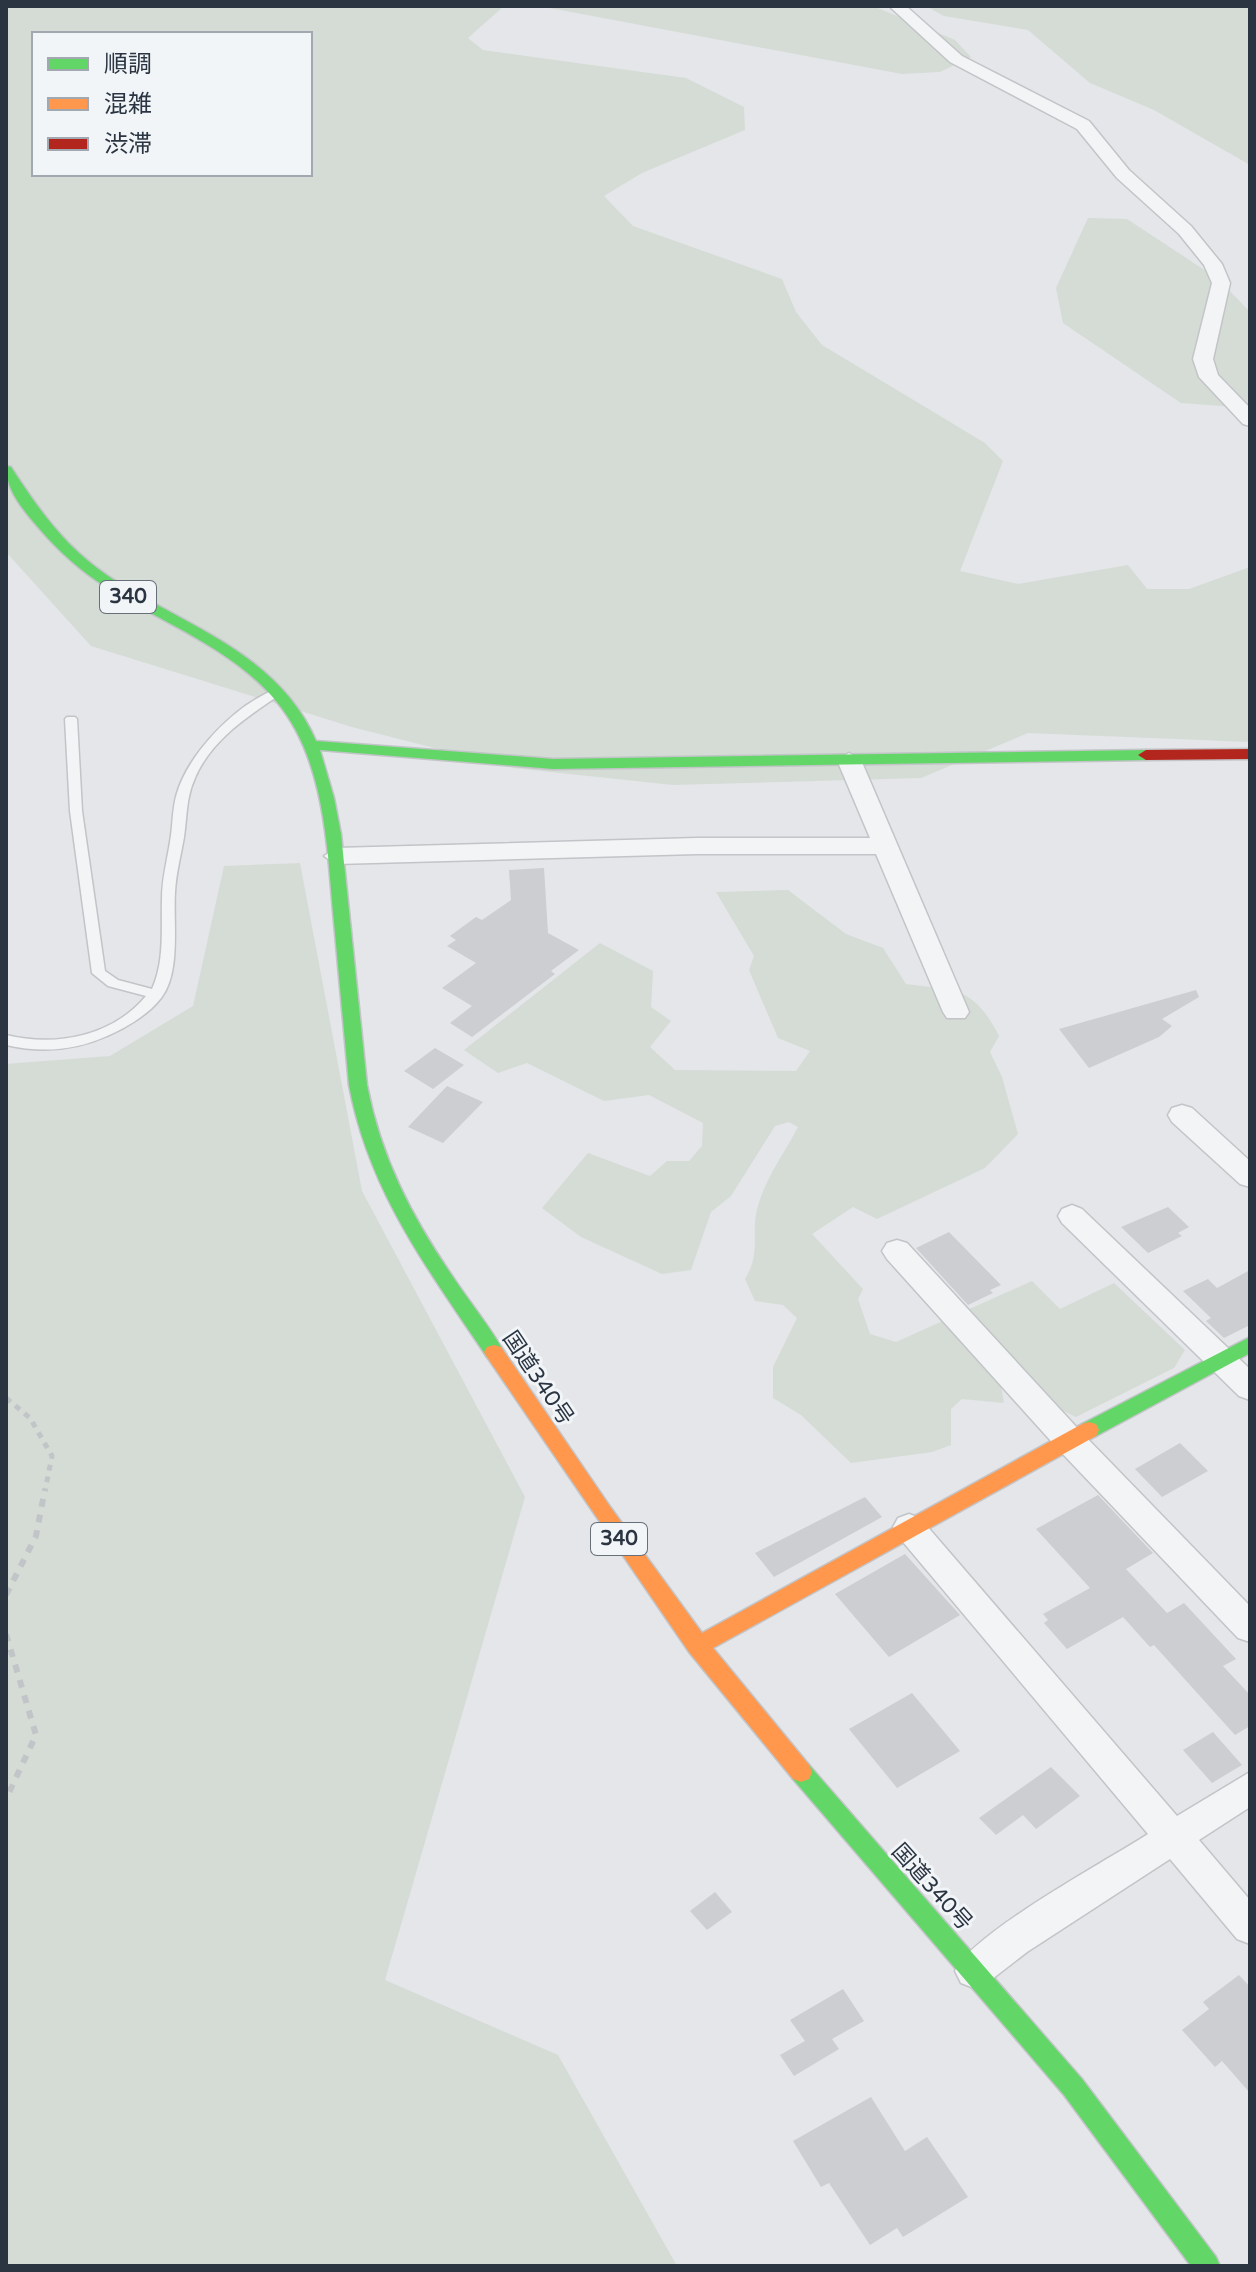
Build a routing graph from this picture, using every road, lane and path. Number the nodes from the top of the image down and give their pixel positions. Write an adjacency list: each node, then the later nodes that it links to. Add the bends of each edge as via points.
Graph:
1 (897, 6): 2 (street, via 956,59 1083,125 1123,174 1185,230 1213,264 1221,283 1203,359 1209,377)
2 (1250, 420)
3 (6, 470): 4 (main road, 国道340号 / 340, via 29,508 89,570 121,593 221,644)
4 (277, 692): 6 (main road, 国道340号 / 340); 11 (lane, via 231,721 205,751 183,791 168,897 169,964)
5 (71, 719): 11 (lane, via 76,811 99,973 113,983)
6 (312, 745): 8 (main road, via 553,764); 10 (main road, 国道340号 / 340, via 326,790)
7 (1250, 754): 8 (main road)
8 (849, 760): 9 (street)
9 (887, 846): 10 (street); 12 (street)
10 (336, 856): 27 (main road, 国道340号 / 340, via 362,1113 380,1172 444,1281)
11 (157, 995): 13 (lane, via 128,1021 87,1041 55,1047)
12 (956, 1012)
13 (6, 1040)
14 (1182, 1115): 15 (street)
15 (1250, 1177)
16 (1072, 1216): 19 (street)
17 (897, 1251): 22 (street)
18 (1250, 1344): 19 (main road)
19 (1221, 1360): 20 (street); 22 (main road)
20 (1250, 1388)
21 (6, 1398): 24 (path, via 30,1418 52,1456 36,1536)
22 (1070, 1441): 23 (main road); 25 (street)
23 (909, 1527): 27 (main road); 30 (street)
24 (6, 1595)
25 (1250, 1628)
26 (6, 1634): 29 (path, via 36,1735)
27 (697, 1646): 32 (main road, 国道340号 / 340, via 799,1772)
28 (1250, 1788): 30 (street)
29 (6, 1799)
30 (1172, 1835): 31 (street); 32 (street)
31 (1250, 1927)
32 (974, 1971): 33 (main road, 国道340号 / 340, via 1073,2087)
33 (1207, 2266)

